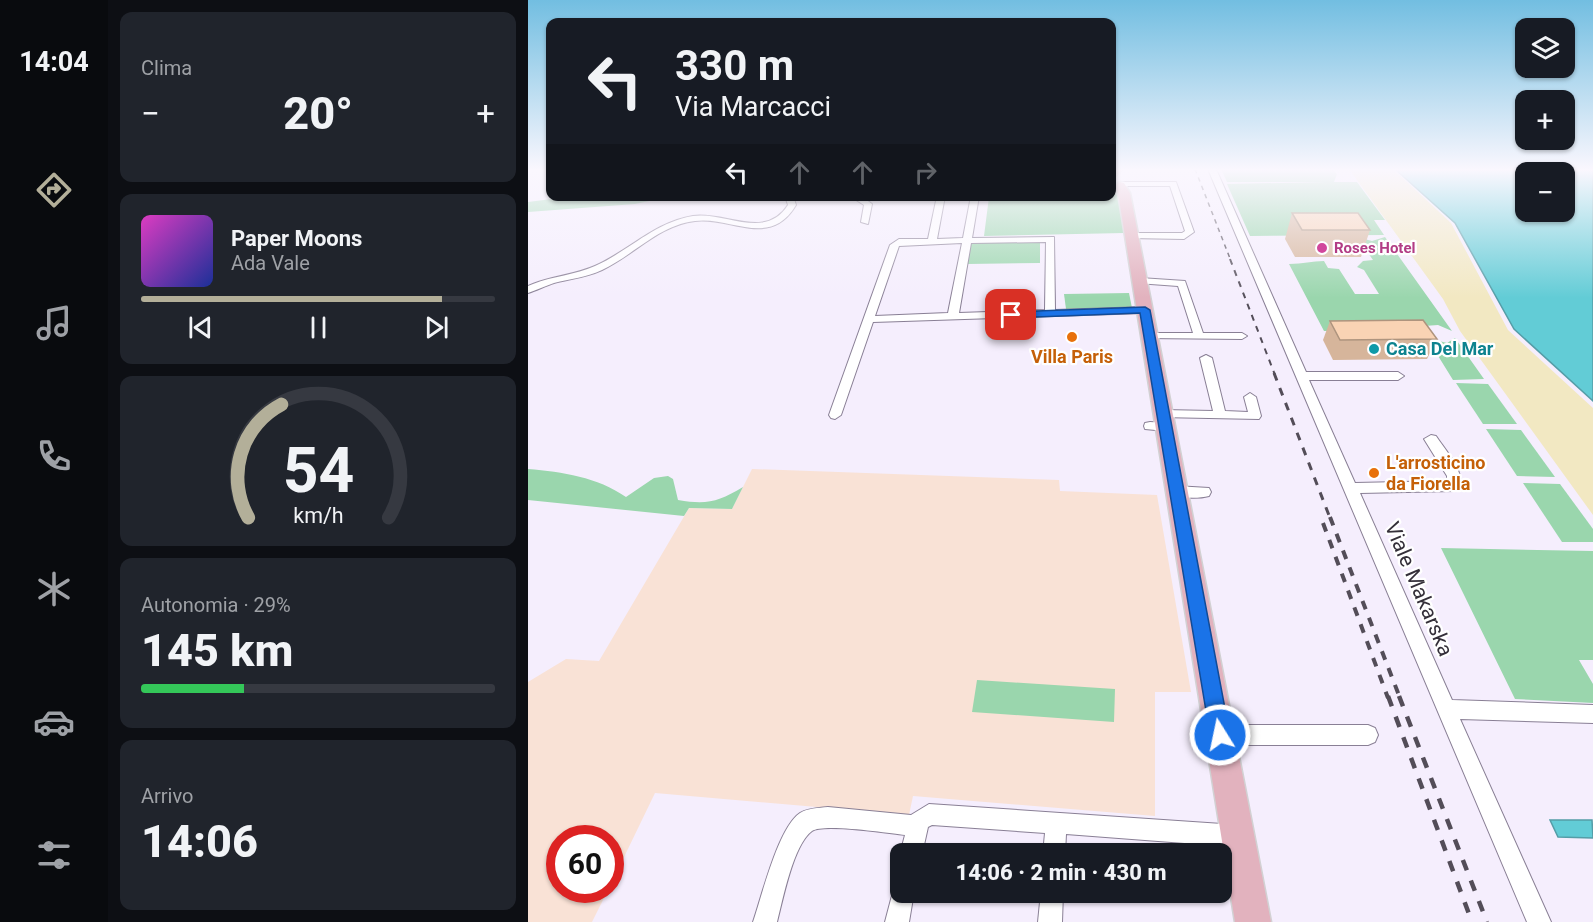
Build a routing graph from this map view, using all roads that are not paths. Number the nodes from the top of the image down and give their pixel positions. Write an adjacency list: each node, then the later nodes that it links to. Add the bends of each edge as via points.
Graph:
1 (786, 212): 13 (street, via 766,224 747,226 706,217 678,222 655,231 597,268)
2 (867, 212): 8 (street)
3 (938, 212): 11 (street)
4 (972, 212): 10 (street)
5 (1126, 212): 9 (main road)
6 (1183, 212): 9 (street, via 1190,232 1184,236)
7 (1231, 212): 22 (street, Viale Makarska)
8 (865, 222)
9 (1132, 236): 12 (main road)
10 (968, 239): 11 (street); 15 (street, via 1051,239); 16 (street)
11 (932, 240): 17 (street, via 896,244)
12 (1140, 281): 14 (main road); 19 (street, via 1182,283)
13 (528, 290)
14 (1145, 310): 15 (street); 18 (main road)
15 (1050, 314): 16 (street)
16 (953, 316): 17 (street)
17 (870, 319): 25 (street)
18 (1149, 336): 19 (street); 27 (main road)
19 (1199, 336): 20 (street)
20 (1242, 336)
21 (1206, 358): 26 (street)
22 (1302, 376): 23 (street); 29 (street, Viale Makarska)
23 (1398, 376)
24 (1250, 397): 26 (street, via 1255,416)
25 (835, 415)
26 (1220, 415): 27 (street)
27 (1159, 423): 30 (main road)
28 (1431, 439): 29 (street, via 1455,478 1454,486)
29 (1350, 488): 32 (street, Viale Makarska)
30 (1176, 491): 31 (street); 34 (main road)
31 (1204, 492)
32 (1446, 709): 33 (street); 47 (street, Viale Makarska)
33 (1593, 714)
34 (1220, 735): 35 (street); 38 (main road)
35 (1368, 735)
36 (919, 822): 37 (street, via 929,814); 39 (street); 43 (street, via 825,817 809,820 795,837)
37 (1056, 822): 38 (street); 40 (street)
38 (1237, 836): 46 (main road)
39 (914, 843)
40 (1055, 843)
41 (901, 903): 44 (street)
42 (1051, 903): 45 (street)
43 (765, 922)
44 (897, 922)
45 (1050, 922)
46 (1253, 922)
47 (1539, 922)

